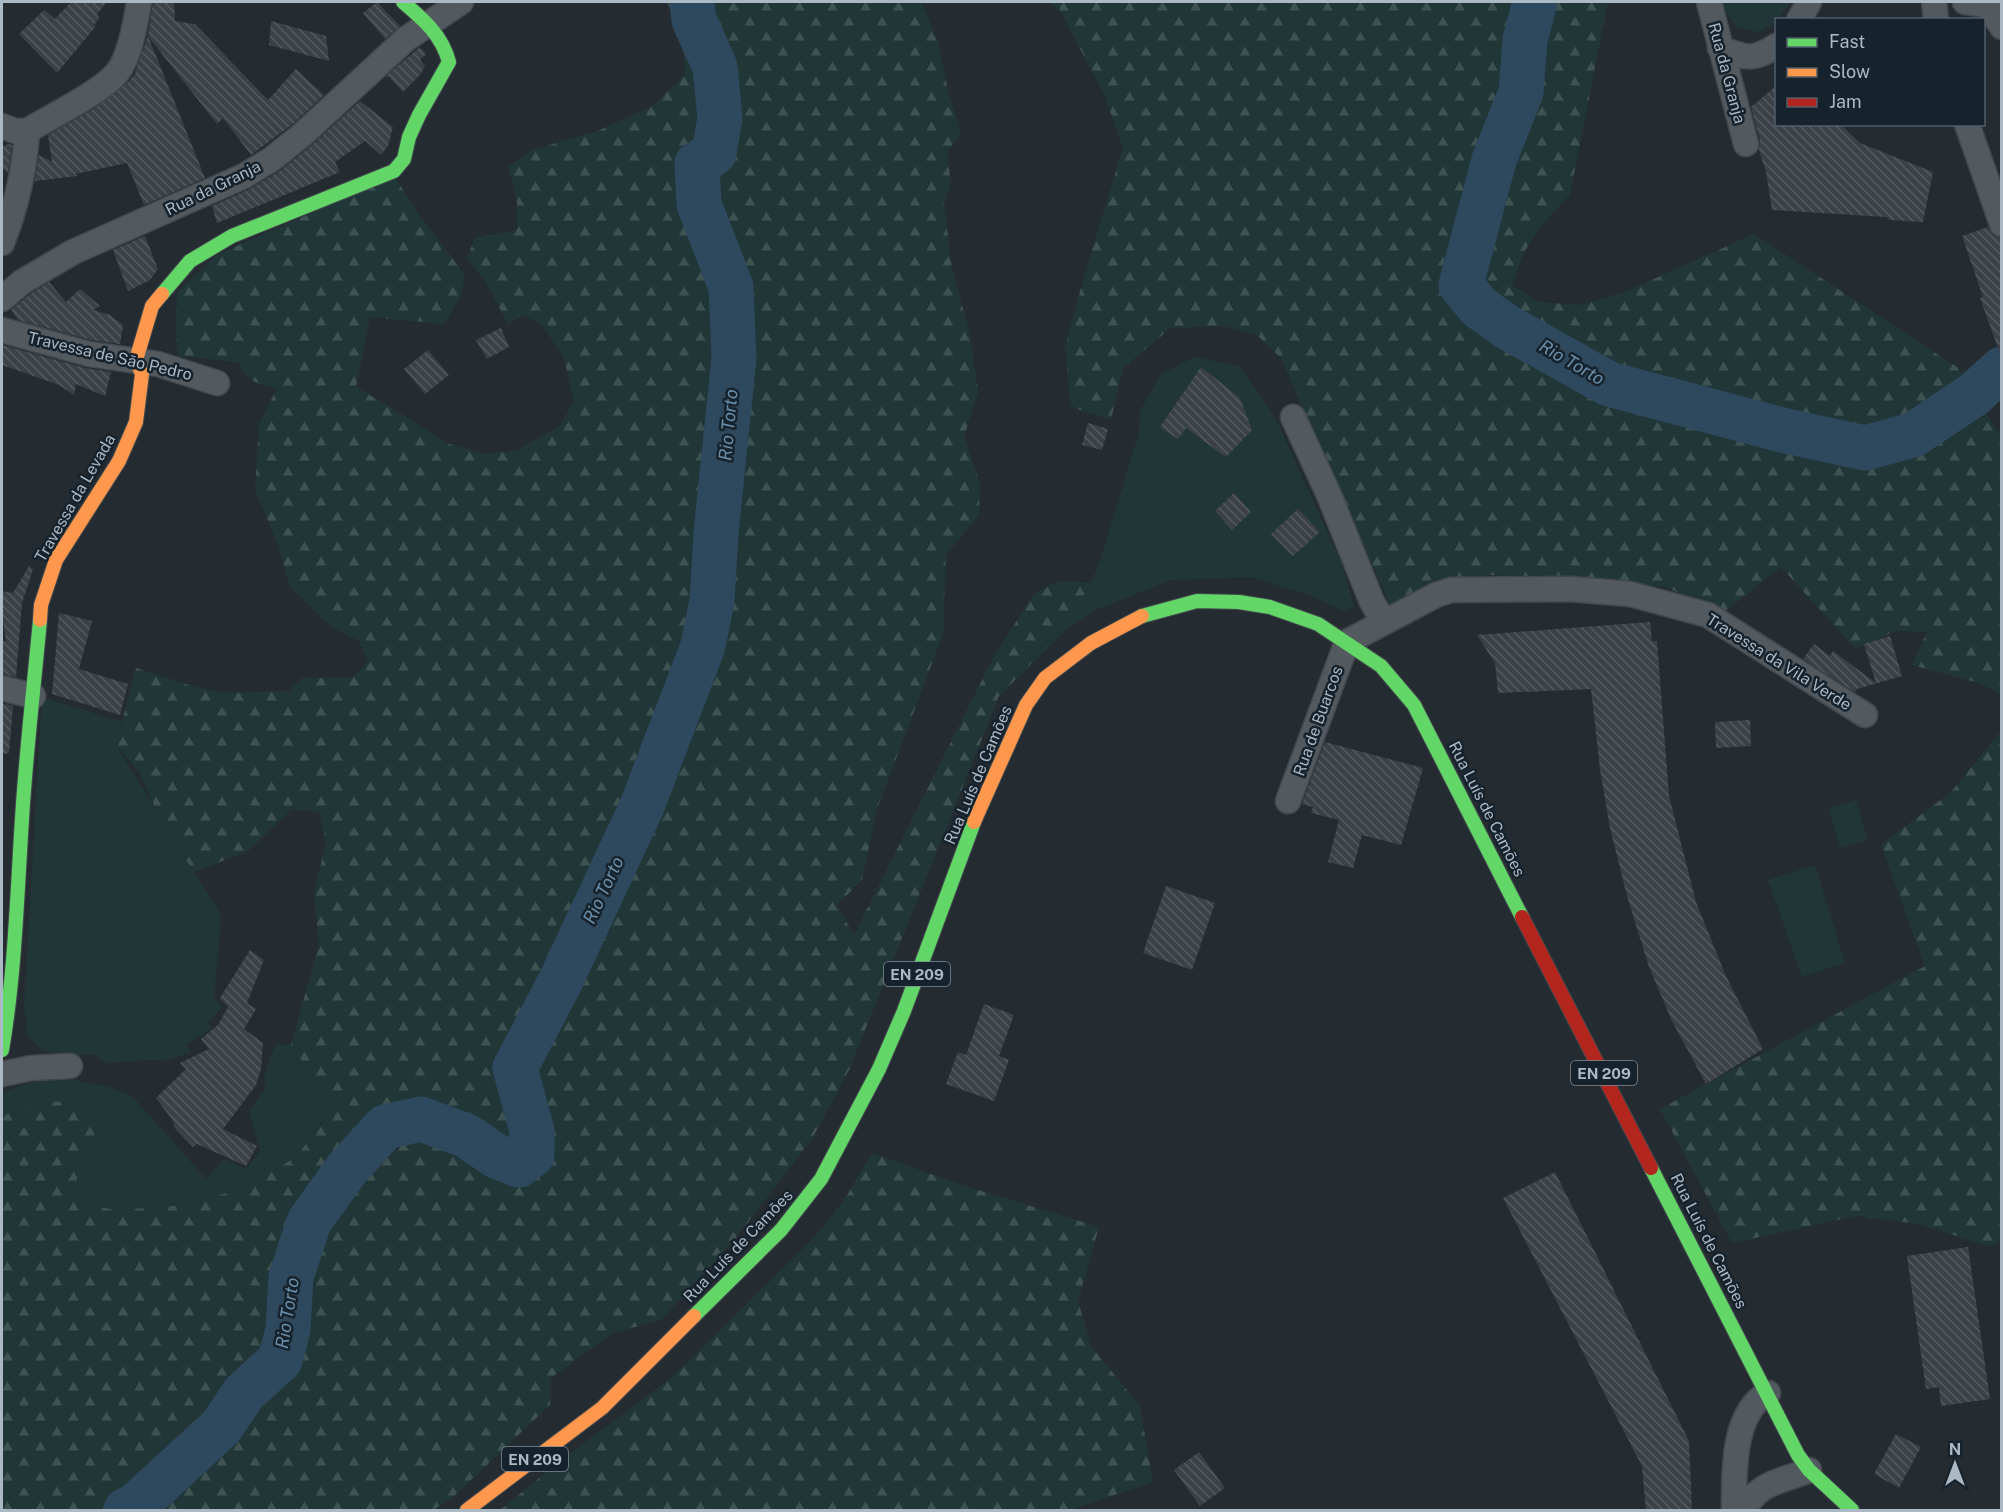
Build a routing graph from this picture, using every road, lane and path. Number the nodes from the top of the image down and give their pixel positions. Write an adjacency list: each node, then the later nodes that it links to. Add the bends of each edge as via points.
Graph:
1 (139, 2): 16 (street, via 132,40 118,72)
2 (403, 2): 10 (main road, Travessa da Levada)
3 (461, 2): 10 (street, Rua da Granja)
4 (1709, 2): 13 (street, Rua da Granja)
5 (1809, 2): 8 (street)
6 (1934, 2): 9 (street)
7 (1984, 3): 11 (street)
8 (1800, 18)
9 (1936, 18)
10 (429, 25): 20 (street, Rua da Granja, via 406,39 272,159 244,176 73,252 22,282); 22 (main road, Travessa da Levada, via 447,48 449,62 419,115 404,159 394,171 232,236 190,261 152,306)
11 (2001, 27)
12 (1775, 47): 13 (street, via 1756,57 1742,57)
13 (1720, 48): 17 (street, Rua da Granja)
14 (2, 126): 16 (street)
15 (1968, 126): 18 (street)
16 (27, 131): 19 (street, via 24,168)
17 (1746, 144)
18 (2001, 224)
19 (2, 243)
20 (2, 299)
21 (2, 330): 22 (street, Travessa de São Pedro, via 90,354)
22 (136, 360): 23 (street, Travessa de São Pedro); 28 (main road, Travessa da Levada, via 142,374 136,422 119,461 56,560 46,585)
23 (218, 383)
24 (1293, 417): 25 (street)
25 (1384, 622): 26 (street, Travessa da Vila Verde); 29 (street, Travessa da Vila Verde, via 1451,590 1570,589 1630,594 1708,615)
26 (1347, 642): 30 (street, Rua de Buarcos); 34 (main road, Rua Luís de Camões / EN 209, via 1382,666 1414,705); 36 (main road, Rua Luís de Camões / EN 209, via 1318,624 1270,607 1197,601 1147,613 1090,643 1045,678 1026,705 1001,757 904,1011 822,1179 781,1230 602,1408)
27 (2, 688): 28 (street)
28 (33, 696): 31 (main road, Travessa da Levada)
29 (1865, 715)
30 (1288, 801)
31 (2, 1050)
32 (70, 1066): 33 (street)
33 (2, 1074)
34 (1768, 1393): 35 (main road, Rua Luís de Camões / EN 209); 37 (street, via 1758,1398 1740,1431)
35 (1809, 1470): 38 (street, via 1764,1487); 39 (main road, Rua Luís de Camões / EN 209)
36 (467, 1510)
37 (1734, 1510)
38 (1743, 1510)
39 (1852, 1510)

